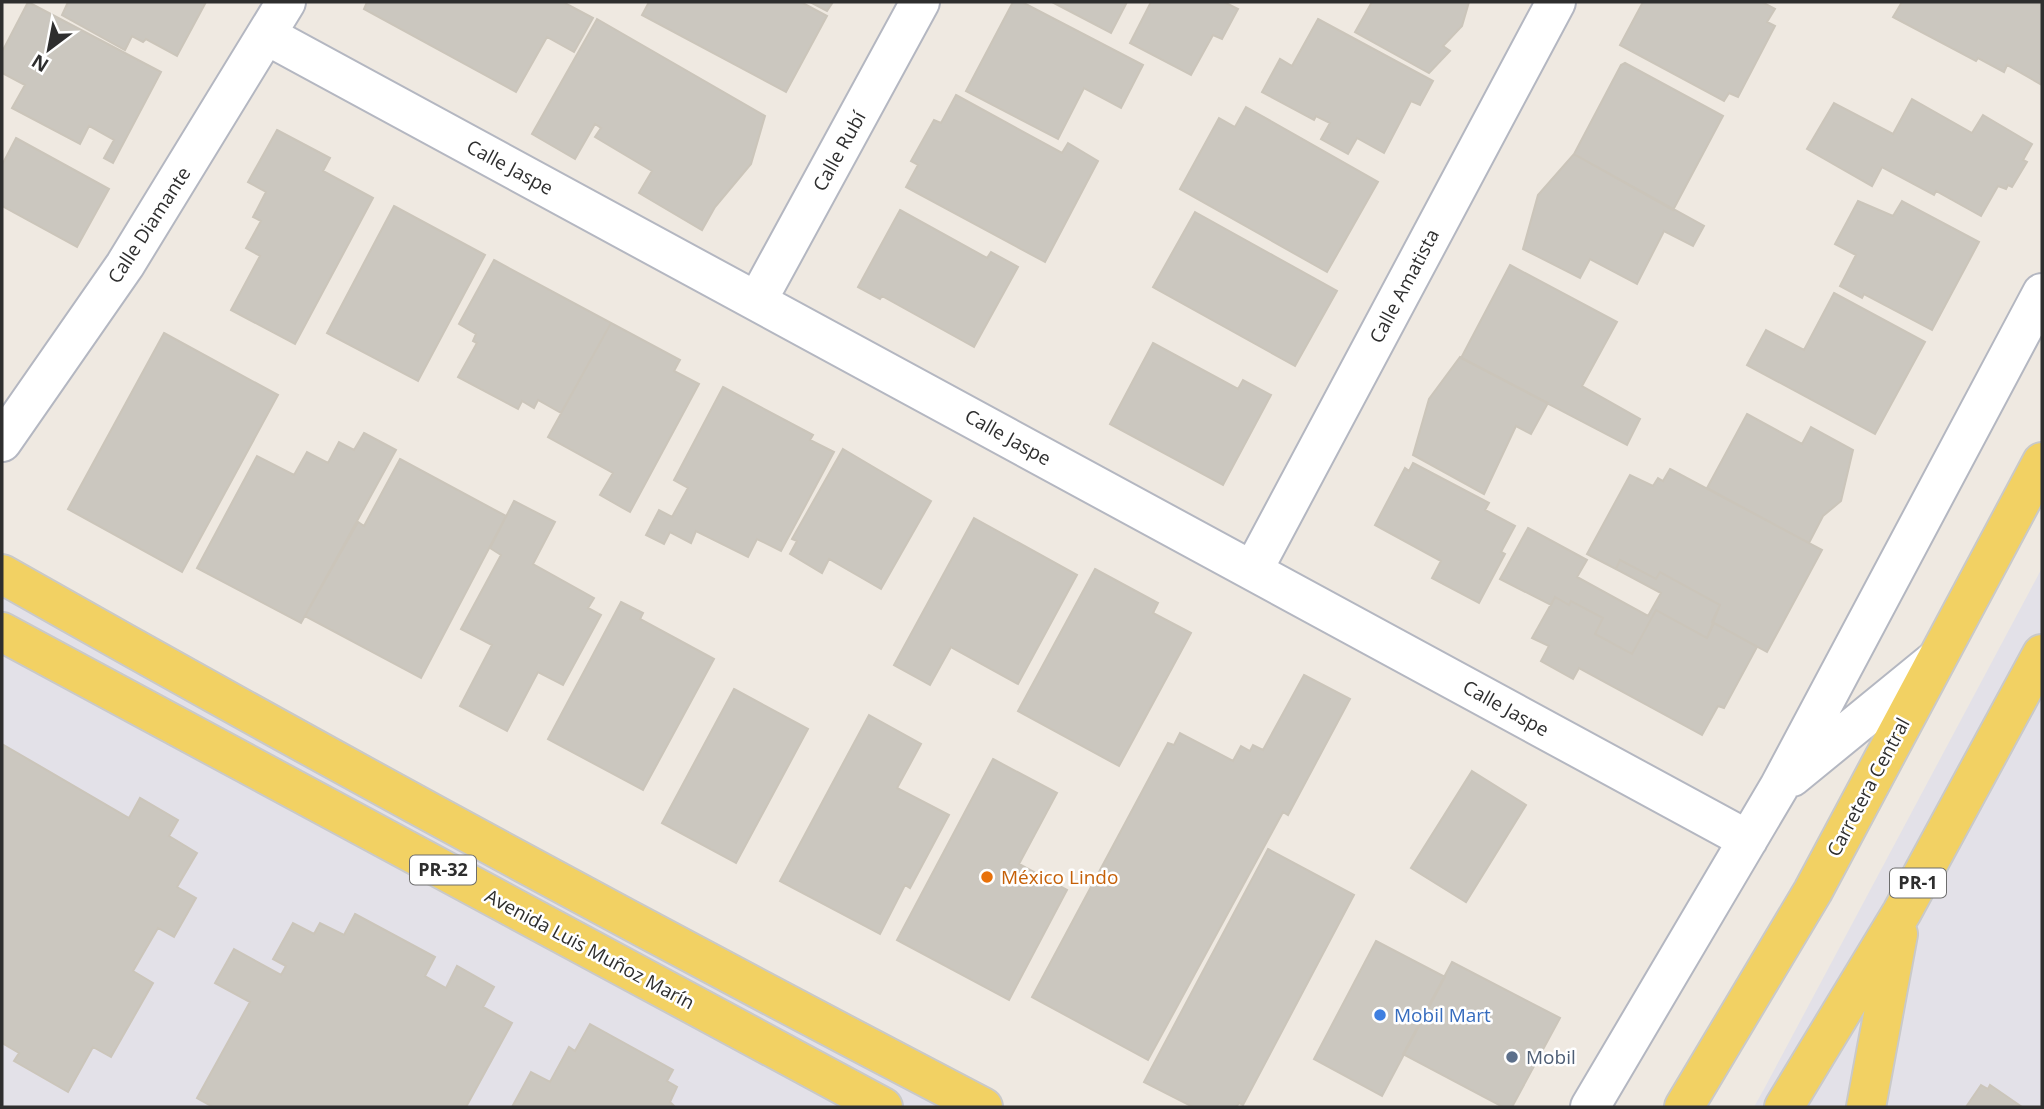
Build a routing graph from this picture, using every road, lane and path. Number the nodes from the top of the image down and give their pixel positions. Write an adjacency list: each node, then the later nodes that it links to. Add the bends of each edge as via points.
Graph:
1 (286, 2): 4 (street, Calle Diamante)
2 (920, 2): 6 (street, Calle Rubí)
3 (1556, 2): 9 (street, Calle Amatista)
4 (268, 36): 6 (street, Calle Jaspe); 7 (street, Calle Diamante, via 125,265)
5 (2042, 293): 14 (street)
6 (757, 301): 9 (street, Calle Jaspe)
7 (2, 442)
8 (2042, 462): 12 (main road, Carretera Central)
9 (1253, 570): 15 (street, Calle Jaspe)
10 (2, 574): 18 (main road, PR-32, via 307,747)
11 (2, 632): 17 (main road, Avenida Luis Muñoz Marín / PR-32)
12 (1934, 661): 14 (street); 20 (main road, Carretera Central, via 1814,891)
13 (2038, 665): 16 (main road, PR-1)
14 (1779, 787): 15 (street)
15 (1748, 840): 19 (street)
16 (1902, 912): 21 (main road, PR-1); 22 (main road)
17 (883, 1107)
18 (984, 1107)
19 (1590, 1107)
20 (1684, 1107)
21 (1784, 1107)
22 (1866, 1107)

